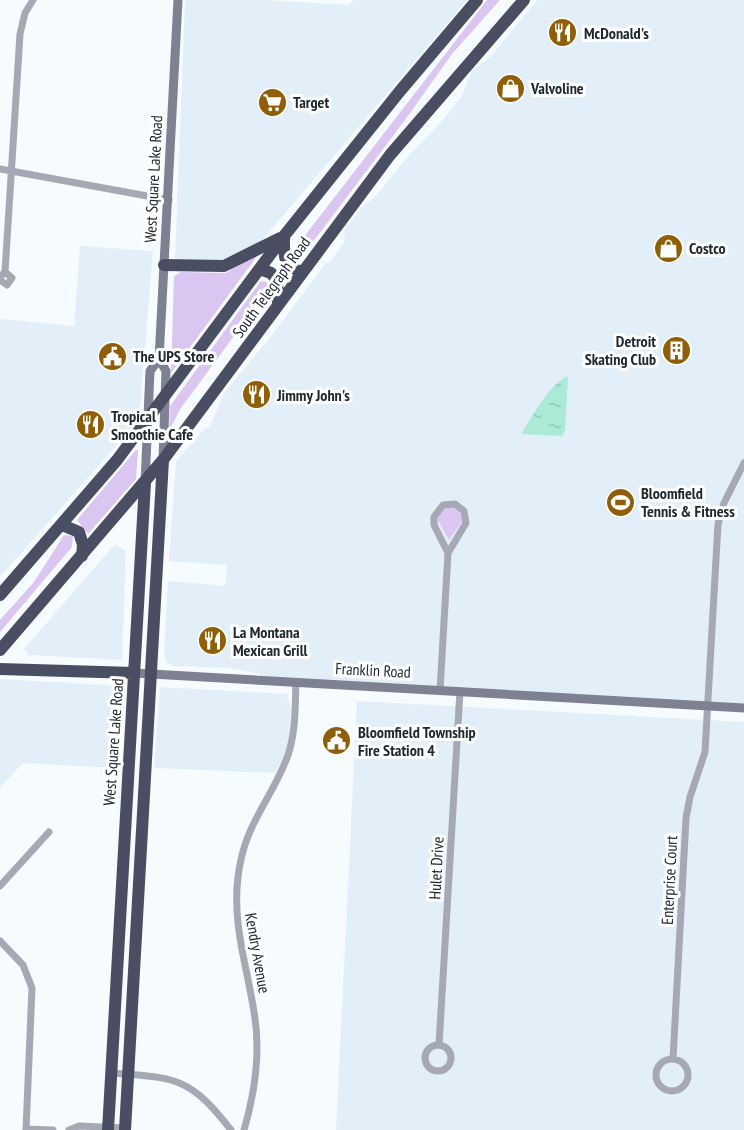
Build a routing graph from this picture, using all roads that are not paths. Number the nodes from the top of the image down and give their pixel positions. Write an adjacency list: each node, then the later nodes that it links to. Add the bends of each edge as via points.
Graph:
1 (33, 0): 6 (street, via 20,34)
2 (178, 0): 7 (street, West Square Lake Road)
3 (477, 0): 8 (highway, South Telegraph Road)
4 (524, 0): 11 (highway, South Telegraph Road, via 390,155)
5 (0, 169): 6 (street)
6 (11, 171): 7 (street); 12 (street)
7 (169, 200): 9 (street, West Square Lake Road)
8 (284, 236): 9 (highway, via 224,266); 10 (highway, South Telegraph Road); 11 (highway, via 286,262)
9 (164, 265): 14 (street, West Square Lake Road)
10 (260, 269): 13 (highway, via 278,280); 15 (highway, South Telegraph Road)
11 (302, 272): 13 (highway, South Telegraph Road)
12 (2, 276)
13 (278, 305): 17 (highway, South Telegraph Road)
14 (159, 359): 15 (street, West Square Lake Road, via 165,371); 16 (street, West Square Lake Road, via 150,371)
15 (165, 398): 16 (highway, South Telegraph Road); 17 (street, West Square Lake Road)
16 (147, 422): 19 (street, West Square Lake Road); 20 (highway, South Telegraph Road)
17 (163, 460): 19 (highway, South Telegraph Road); 27 (highway, West Square Lake Road)
18 (744, 463): 31 (street, Enterprise Court, via 718,524)
19 (145, 483): 22 (highway, South Telegraph Road); 26 (highway, West Square Lake Road)
20 (62, 525): 22 (highway, via 79,532); 23 (highway, South Telegraph Road)
21 (448, 553): 21 (street, via 466,519 462,508 451,503 437,509 433,521); 29 (street)
22 (82, 556): 24 (highway, South Telegraph Road)
23 (0, 595)
24 (0, 650)
25 (0, 669): 26 (highway, Franklin Road)
26 (134, 673): 27 (street, Franklin Road); 38 (highway, West Square Lake Road)
27 (151, 674): 28 (street, Franklin Road); 39 (highway, West Square Lake Road)
28 (296, 682): 29 (street, Franklin Road); 46 (street, Kendry Avenue, via 289,754 251,824 238,876 237,918 257,1036 254,1084)
29 (440, 690): 30 (street, Franklin Road)
30 (460, 692): 31 (street, Franklin Road); 36 (street, Hulet Drive)
31 (708, 706): 32 (street, Franklin Road); 37 (street, Enterprise Court, via 704,758 687,810)
32 (744, 708)
33 (49, 832): 34 (street)
34 (0, 886)
35 (0, 940): 40 (street, via 23,965 32,988)
36 (439, 1046)
37 (673, 1059): 37 (street, Enterprise Court, via 663,1061 656,1072 659,1084 670,1090 680,1088 687,1076 685,1066)
38 (111, 1073): 39 (street); 41 (highway, West Square Lake Road)
39 (128, 1074): 42 (highway, West Square Lake Road); 45 (street, via 170,1079 191,1087 210,1103)
40 (26, 1129): 43 (street)
41 (108, 1129): 42 (street); 44 (street, via 80,1126)
42 (125, 1129)
43 (53, 1130)
44 (69, 1130)
45 (231, 1130)
46 (244, 1130)

